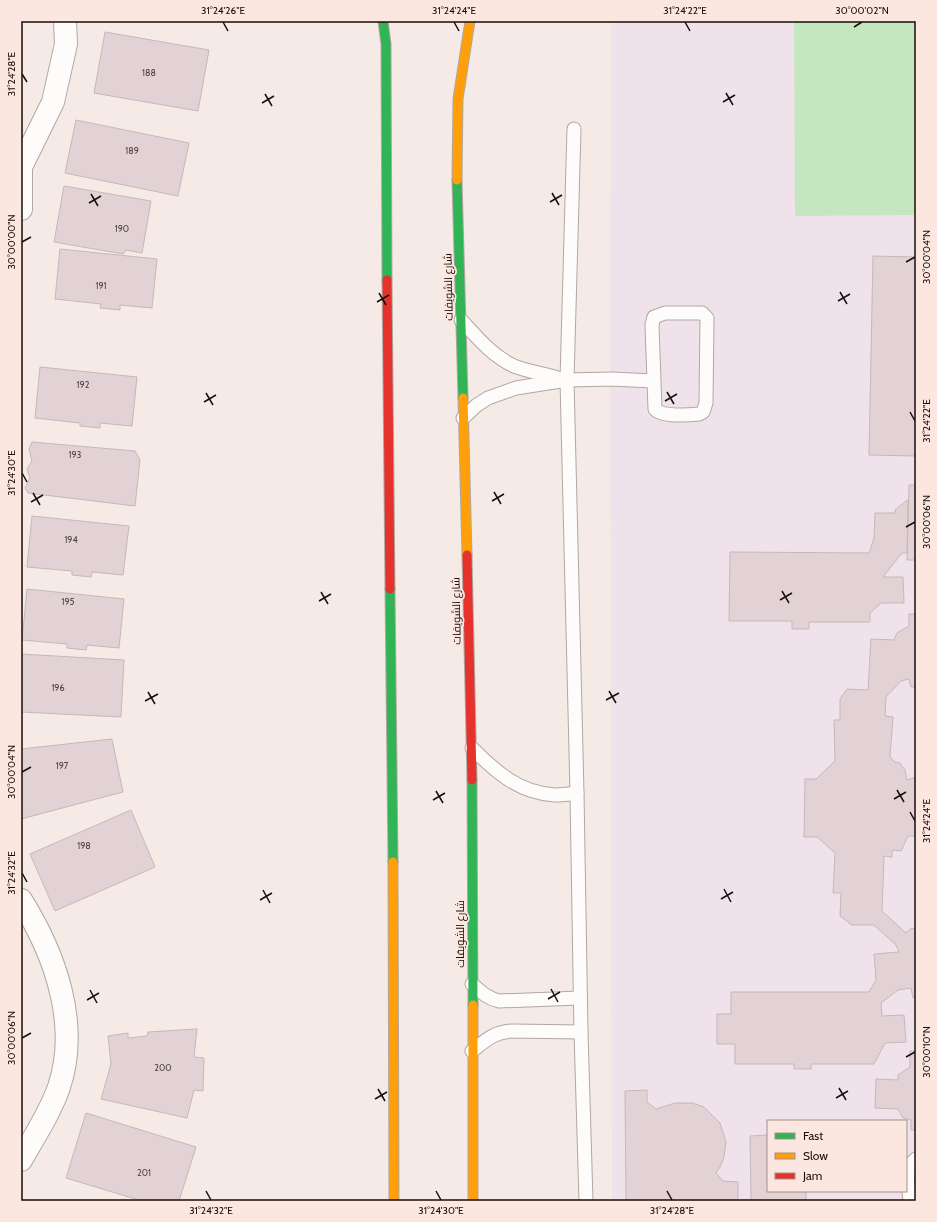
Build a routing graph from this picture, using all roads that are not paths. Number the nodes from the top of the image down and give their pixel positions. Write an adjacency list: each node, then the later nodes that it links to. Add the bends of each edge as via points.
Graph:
1 (65, 21): 6 (street, via 66,44 53,102)
2 (383, 21): 21 (main road, via 386,44 393,770)
3 (470, 21): 8 (main road, شارع الشويفات, via 458,99)
4 (574, 129): 9 (lane)
5 (21, 163): 6 (street)
6 (21, 168): 7 (street)
7 (21, 209)
8 (460, 319): 9 (lane, via 503,360 529,371); 11 (main road, شارع الشويفات)
9 (567, 380): 10 (lane); 11 (lane, via 516,388 488,398); 13 (lane)
10 (654, 381): 10 (lane, via 654,317 665,313 705,315 706,403 703,412 657,412 654,406)
11 (464, 418): 12 (main road, شارع الشويفات)
12 (472, 748): 13 (lane, via 497,773 525,788 555,795); 15 (main road, شارع الشويفات)
13 (577, 793): 16 (lane)
14 (21, 900): 20 (street, via 47,949 61,991 67,1028 66,1059 59,1088)
15 (472, 984): 16 (lane, via 489,998 499,1001); 18 (main road, شارع الشويفات)
16 (580, 998): 17 (lane)
17 (581, 1032): 18 (lane, via 501,1032); 23 (lane)
18 (472, 1051): 22 (main road, شارع الشويفات)
19 (916, 1159): 24 (lane, via 908,1169)
20 (21, 1160)
21 (394, 1201)
22 (473, 1201)
23 (586, 1201)
24 (910, 1201)

